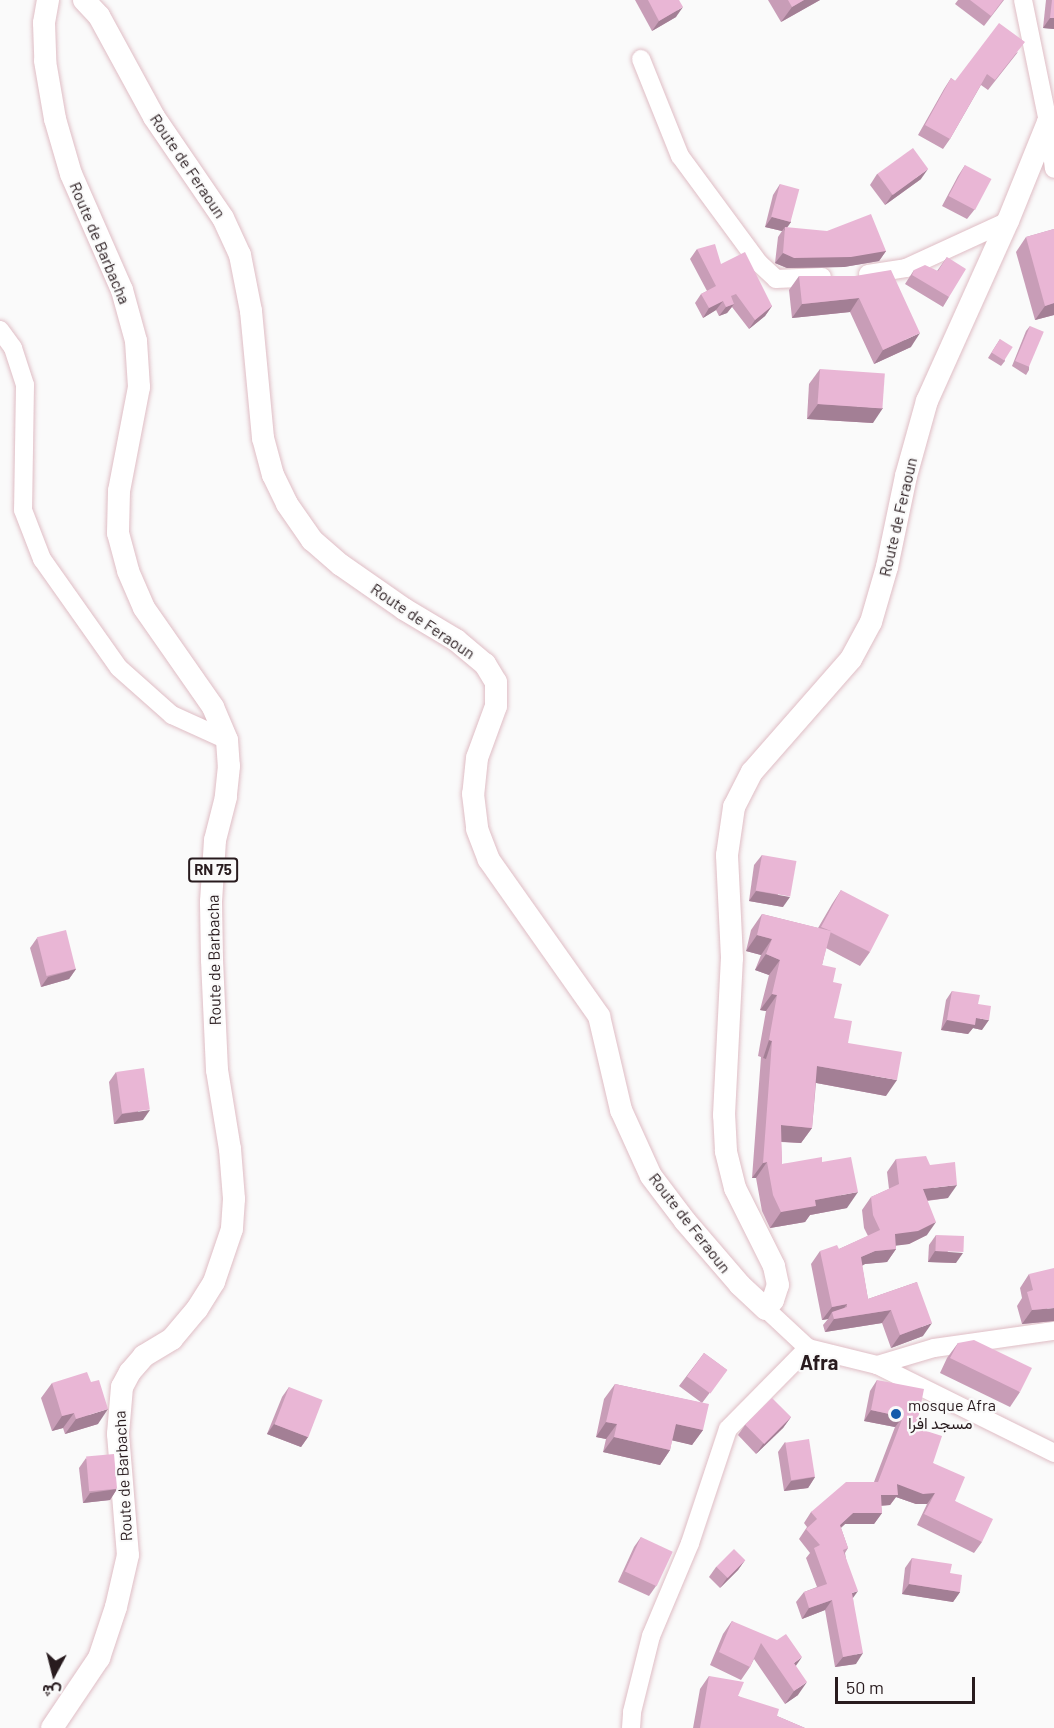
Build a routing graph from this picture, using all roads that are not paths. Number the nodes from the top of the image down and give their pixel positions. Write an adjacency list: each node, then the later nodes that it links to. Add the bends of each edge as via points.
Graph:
1 (48, 0): 9 (main road, Route de Barbacha / RN 75, via 45,61 55,119 71,174 122,290 136,341 139,387 119,490 118,533 144,608 213,707)
2 (84, 0): 10 (main road, Route de Feraoun, via 99,16 154,117 223,218 240,255 251,311 263,438 273,475 287,504 312,540 341,565 456,640 485,664 496,682 496,706 477,758 473,794 477,829 489,860 599,1016 621,1110 651,1176 726,1269)
3 (1023, 0): 5 (street)
4 (641, 59): 7 (street, via 680,156 759,263 776,279 850,277 906,268)
5 (1051, 120): 6 (street); 7 (main road, Route de Feraoun)
6 (1054, 169)
7 (1008, 221): 10 (main road, Route de Feraoun, via 927,401 871,622 851,658 752,772 734,807 727,855 732,958 724,1115 726,1151 735,1188 774,1266 778,1285)
8 (0, 330): 9 (street, via 13,348 25,385 23,510 42,559 119,668 172,715)
9 (227, 741): 15 (main road, Route de Barbacha / RN 75, via 226,797 215,840 211,902 218,1070 234,1199 232,1229 214,1282 197,1309 172,1339 144,1356 122,1387 118,1434 128,1555 99,1658)
10 (766, 1309): 12 (street)
11 (1054, 1331): 13 (street, via 933,1348)
12 (808, 1348): 13 (street); 16 (street, via 728,1429 690,1543 651,1636)
13 (877, 1365): 14 (street)
14 (1054, 1454)
15 (52, 1728)
16 (631, 1728)

